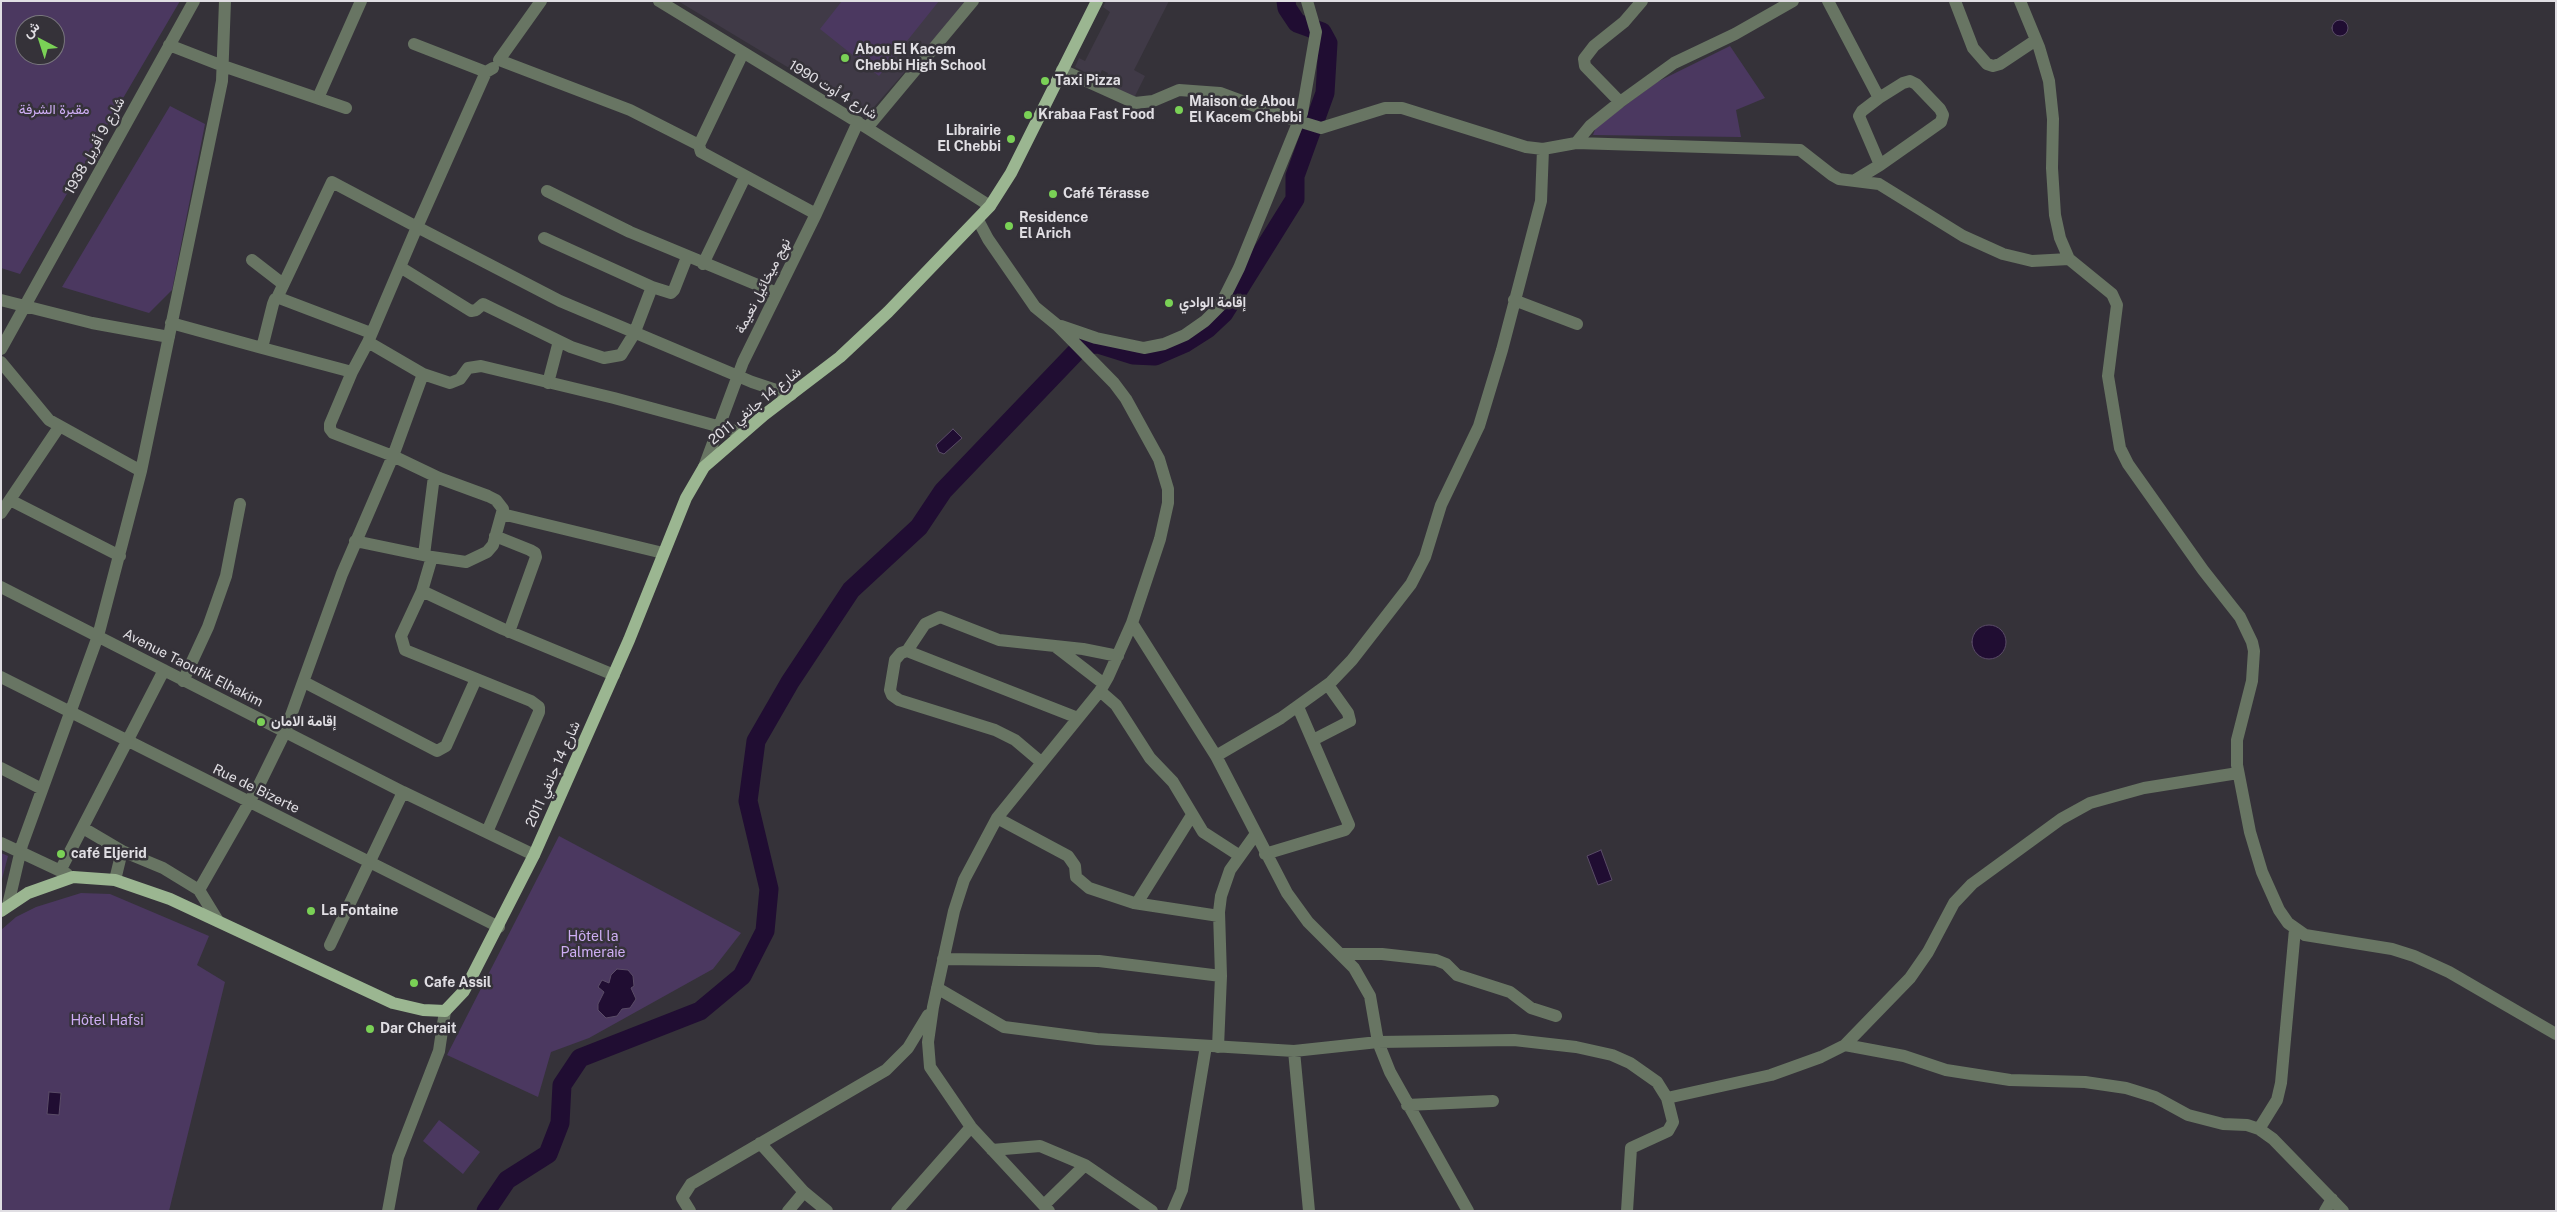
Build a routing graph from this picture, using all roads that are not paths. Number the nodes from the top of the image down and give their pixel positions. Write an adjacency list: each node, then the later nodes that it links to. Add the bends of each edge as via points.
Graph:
1 (194, 1): 16 (street, شارع 9 أفريل 1938)
2 (226, 1): 19 (street)
3 (362, 1): 22 (street)
4 (541, 1): 18 (street)
5 (659, 1): 17 (street, شارع 4 أوت 1990)
6 (973, 1): 27 (street, نهج ميخائيل نعيمة)
7 (1096, 1): 20 (main road, شارع 14 جانفي 2011)
8 (1306, 1): 26 (street, via 1316,32)
9 (1642, 1): 24 (street, via 1584,59 1585,66)
10 (1793, 1): 24 (street, via 1674,63)
11 (1828, 1): 23 (street)
12 (1955, 1): 14 (street, via 1973,48 1987,64 2000,64)
13 (2020, 1): 14 (street)
14 (2036, 40): 41 (street, via 2049,80 2055,215)
15 (414, 44): 21 (street)
16 (169, 45): 19 (street); 51 (street, شارع 9 أفريل 1938)
17 (743, 53): 27 (street, شارع 4 أوت 1990); 29 (street)
18 (499, 60): 21 (street); 29 (street, via 630,110)
19 (223, 66): 22 (street); 52 (street)
20 (1062, 70): 26 (street, via 1135,104 1153,101 1179,90 1220,93); 35 (main road, شارع 14 جانفي 2011, via 1011,173)
21 (486, 72): 38 (street)
22 (318, 98): 25 (street)
23 (1879, 98): 31 (street, via 1859,116); 31 (street, via 1910,81 1940,109 1943,119)
24 (1620, 102): 28 (street)
25 (346, 108)
26 (1303, 123): 30 (street, via 1321,128 1385,108 1402,108 1512,144); 54 (street, via 1239,268 1220,306 1205,321 1185,335 1144,348 1096,338)
27 (862, 125): 35 (street, شارع 4 أوت 1990); 36 (street, نهج ميخائيل نعيمة)
28 (1576, 142): 30 (street); 33 (street, via 1791,148 1806,153 1832,176)
29 (699, 145): 32 (street, via 705,156)
30 (1543, 149): 50 (street, via 1541,201)
31 (1880, 165): 33 (street)
32 (745, 177): 36 (street); 43 (street)
33 (1857, 179): 41 (street, via 1879,184 1963,236 2003,254 2032,262)
34 (547, 191): 40 (street)
35 (993, 202): 37 (main road, شارع 14 جانفي 2011)
36 (816, 214): 47 (street, نهج ميخائيل نعيمة)
37 (978, 220): 54 (street, via 1035,307); 66 (main road, شارع 14 جانفي 2011, via 840,357)
38 (417, 227): 44 (street); 45 (street, via 332,182); 55 (street)
39 (544, 238): 46 (street)
40 (687, 257): 43 (street); 46 (street, via 674,290 670,293)
41 (2069, 259): 108 (street, via 2112,294 2117,305 2108,376 2123,456 2248,631 2254,663 2237,740)
42 (252, 260): 45 (street)
43 (703, 264): 47 (street)
44 (400, 268): 57 (street); 58 (street, via 471,311 483,304)
45 (283, 284): 48 (street)
46 (652, 287): 55 (street)
47 (777, 293): 64 (street, نهج ميخائيل نعيمة)
48 (277, 298): 57 (street, via 335,318); 59 (street)
49 (1, 300): 51 (street)
50 (1514, 300): 53 (street); 97 (street, via 1479,426 1436,517 1425,557 1399,602)
51 (23, 307): 56 (street); 60 (street, شارع 9 أفريل 1938)
52 (171, 323): 56 (street); 59 (street)
53 (1577, 324)
54 (1057, 325): 85 (street, via 1114,383 1142,424 1159,459 1168,489 1165,520)
55 (634, 334): 58 (street, via 626,350 612,358); 64 (street)
56 (168, 337): 72 (street)
57 (370, 338): 62 (street); 63 (street)
58 (559, 341): 65 (street)
59 (262, 348): 62 (street)
60 (1, 349)
61 (1, 362): 68 (street, via 49,420)
62 (352, 372): 70 (street, via 330,429 338,436)
63 (423, 374): 65 (street, via 450,383 460,379 468,368 481,366); 70 (street)
64 (738, 376): 66 (street); 67 (street, نهج ميخائيل نعيمة)
65 (548, 383): 67 (street)
66 (791, 395): 69 (main road, شارع 14 جانفي 2011)
67 (720, 426): 69 (street); 71 (street, نهج ميخائيل نعيمة)
68 (59, 427): 72 (street); 74 (street)
69 (743, 433): 71 (main road, شارع 14 جانفي 2011)
70 (393, 456): 73 (street); 79 (street)
71 (704, 467): 80 (main road, شارع 14 جانفي 2011, via 686,498)
72 (141, 471): 81 (street)
73 (434, 476): 77 (street, via 496,500 503,509); 82 (street)
74 (10, 500): 76 (street); 81 (street)
75 (240, 504): 95 (street, via 226,576 208,627)
76 (1, 513)
77 (502, 514): 78 (street); 80 (street)
78 (495, 536): 82 (street, via 487,552 470,561); 86 (street, via 530,550 536,557)
79 (355, 541): 82 (street); 96 (street)
80 (663, 553): 92 (main road, شارع 14 جانفي 2011)
81 (120, 556): 87 (street)
82 (428, 556): 84 (street)
83 (1, 587): 87 (street, Avenue Taoufik Elhakim)
84 (422, 591): 86 (street); 94 (street, via 402,631 402,645 413,654)
85 (1132, 623): 90 (street); 105 (street)
86 (509, 632): 92 (street)
87 (98, 636): 91 (street, Avenue Taoufik Elhakim); 100 (street)
88 (1056, 647): 89 (street, via 999,640 940,616 925,624); 90 (street); 98 (street)
89 (906, 651): 101 (street); 106 (street, via 895,660 892,695 898,700 995,730 1015,740)
90 (1118, 656): 98 (street)
91 (164, 670): 95 (street, Avenue Taoufik Elhakim); 104 (street)
92 (614, 674): 121 (main road, شارع 14 جانفي 2011)
93 (1, 677): 100 (street, Rue de Bizerte)
94 (476, 678): 96 (street, via 446,746 437,752); 115 (street, via 539,707)
95 (183, 681): 102 (street, Avenue Taoufik Elhakim)
96 (304, 682): 102 (street)
97 (1328, 685): 99 (street); 103 (street, via 1350,721)
98 (1102, 688): 101 (street); 112 (street, via 1150,758 1174,782)
99 (1298, 707): 103 (street); 105 (street)
100 (71, 712): 104 (street, Rue de Bizerte); 109 (street)
101 (1078, 718): 106 (street)
102 (285, 732): 110 (street, Avenue Taoufik Elhakim); 111 (street)
103 (1313, 740): 120 (street, via 1348,820 1348,829)
104 (127, 742): 111 (street, Rue de Bizerte); 114 (street)
105 (1216, 756): 116 (street)
106 (1041, 762): 113 (street)
107 (1, 768): 109 (street)
108 (2238, 774): 133 (street, via 2262,872 2279,910); 144 (street, via 2144,788 2090,803 2061,819 1972,884 1954,903 1910,978)
109 (42, 789): 119 (street)
110 (403, 792): 115 (street, Avenue Taoufik Elhakim); 123 (street)
111 (250, 802): 123 (street, Rue de Bizerte); 127 (street)
112 (1192, 815): 122 (street, via 1207,836); 128 (street)
113 (997, 818): 128 (street, via 1068,856 1081,884); 136 (street, via 964,880)
114 (83, 828): 118 (street); 124 (street)
115 (487, 832): 121 (street, Avenue Taoufik Elhakim)
116 (1255, 835): 120 (street); 122 (street)
117 (1, 843): 119 (street)
118 (122, 851): 126 (street); 127 (street, via 162,868)
119 (22, 852): 124 (street); 129 (street)
120 (1265, 854): 135 (street, via 1300,912)
121 (534, 855): 132 (main road, شارع 14 جانفي 2011)
122 (1240, 856): 130 (street, via 1224,881)
123 (370, 862): 132 (street, Rue de Bizerte); 134 (street)
124 (60, 871): 125 (street)
125 (73, 877): 126 (main road); 129 (main road, via 28,894)
126 (115, 880): 131 (main road, via 163,896)
127 (199, 890): 131 (street)
128 (1137, 903): 130 (street)
129 (4, 908)
130 (1219, 916): 137 (street)
131 (218, 921): 140 (main road, via 393,1002 423,1010)
132 (499, 927): 140 (main road, شارع 14 جانفي 2011, via 464,991)
133 (2295, 929): 142 (street, via 2305,935 2392,949 2414,956); 151 (street, via 2281,1084 2277,1100)
134 (330, 944)
135 (1341, 954): 141 (street, via 1382,954 1436,960 1446,964 1457,975 1510,992 1532,1008); 143 (street, via 1354,968 1370,996)
136 (943, 959): 137 (street, via 1098,962); 138 (street)
137 (1221, 976): 145 (street)
138 (936, 988): 139 (street); 145 (street, via 996,1023 1013,1029)
139 (933, 1007): 150 (street, via 928,1042 930,1067); 152 (street, via 908,1048 886,1070)
140 (445, 1011): 158 (street, via 438,1051 401,1150)
141 (1556, 1016)
142 (2556, 1034)
143 (1378, 1042): 146 (street); 147 (street, via 1514,1040 1576,1047 1612,1055 1630,1063 1657,1082); 149 (street)
144 (1845, 1045): 147 (street, via 1771,1075); 151 (street, via 1904,1056 1946,1070 2010,1080 2085,1082 2126,1088 2155,1097 2188,1115)
145 (1212, 1047): 146 (street); 164 (street, via 1182,1190)
146 (1294, 1051): 165 (street)
147 (1667, 1098): 167 (street, via 1672,1126 1668,1131 1631,1148)
148 (1493, 1101): 149 (street)
149 (1407, 1105): 166 (street)
150 (971, 1127): 153 (street); 162 (street)
151 (2259, 1129): 156 (street)
152 (760, 1143): 155 (street); 159 (street, via 691,1184 682,1198)
153 (992, 1150): 154 (street, via 1040,1146); 157 (street)
154 (1085, 1165): 157 (street); 163 (street)
155 (804, 1192): 160 (street); 161 (street)
156 (2332, 1199): 168 (street); 169 (street)
157 (1046, 1208)
158 (388, 1211)
159 (690, 1211)
160 (788, 1211)
161 (826, 1211)
162 (897, 1211)
163 (1152, 1211)
164 (1173, 1211)
165 (1309, 1211)
166 (1468, 1211)
167 (1627, 1211)
168 (2325, 1211)
169 (2343, 1211)

